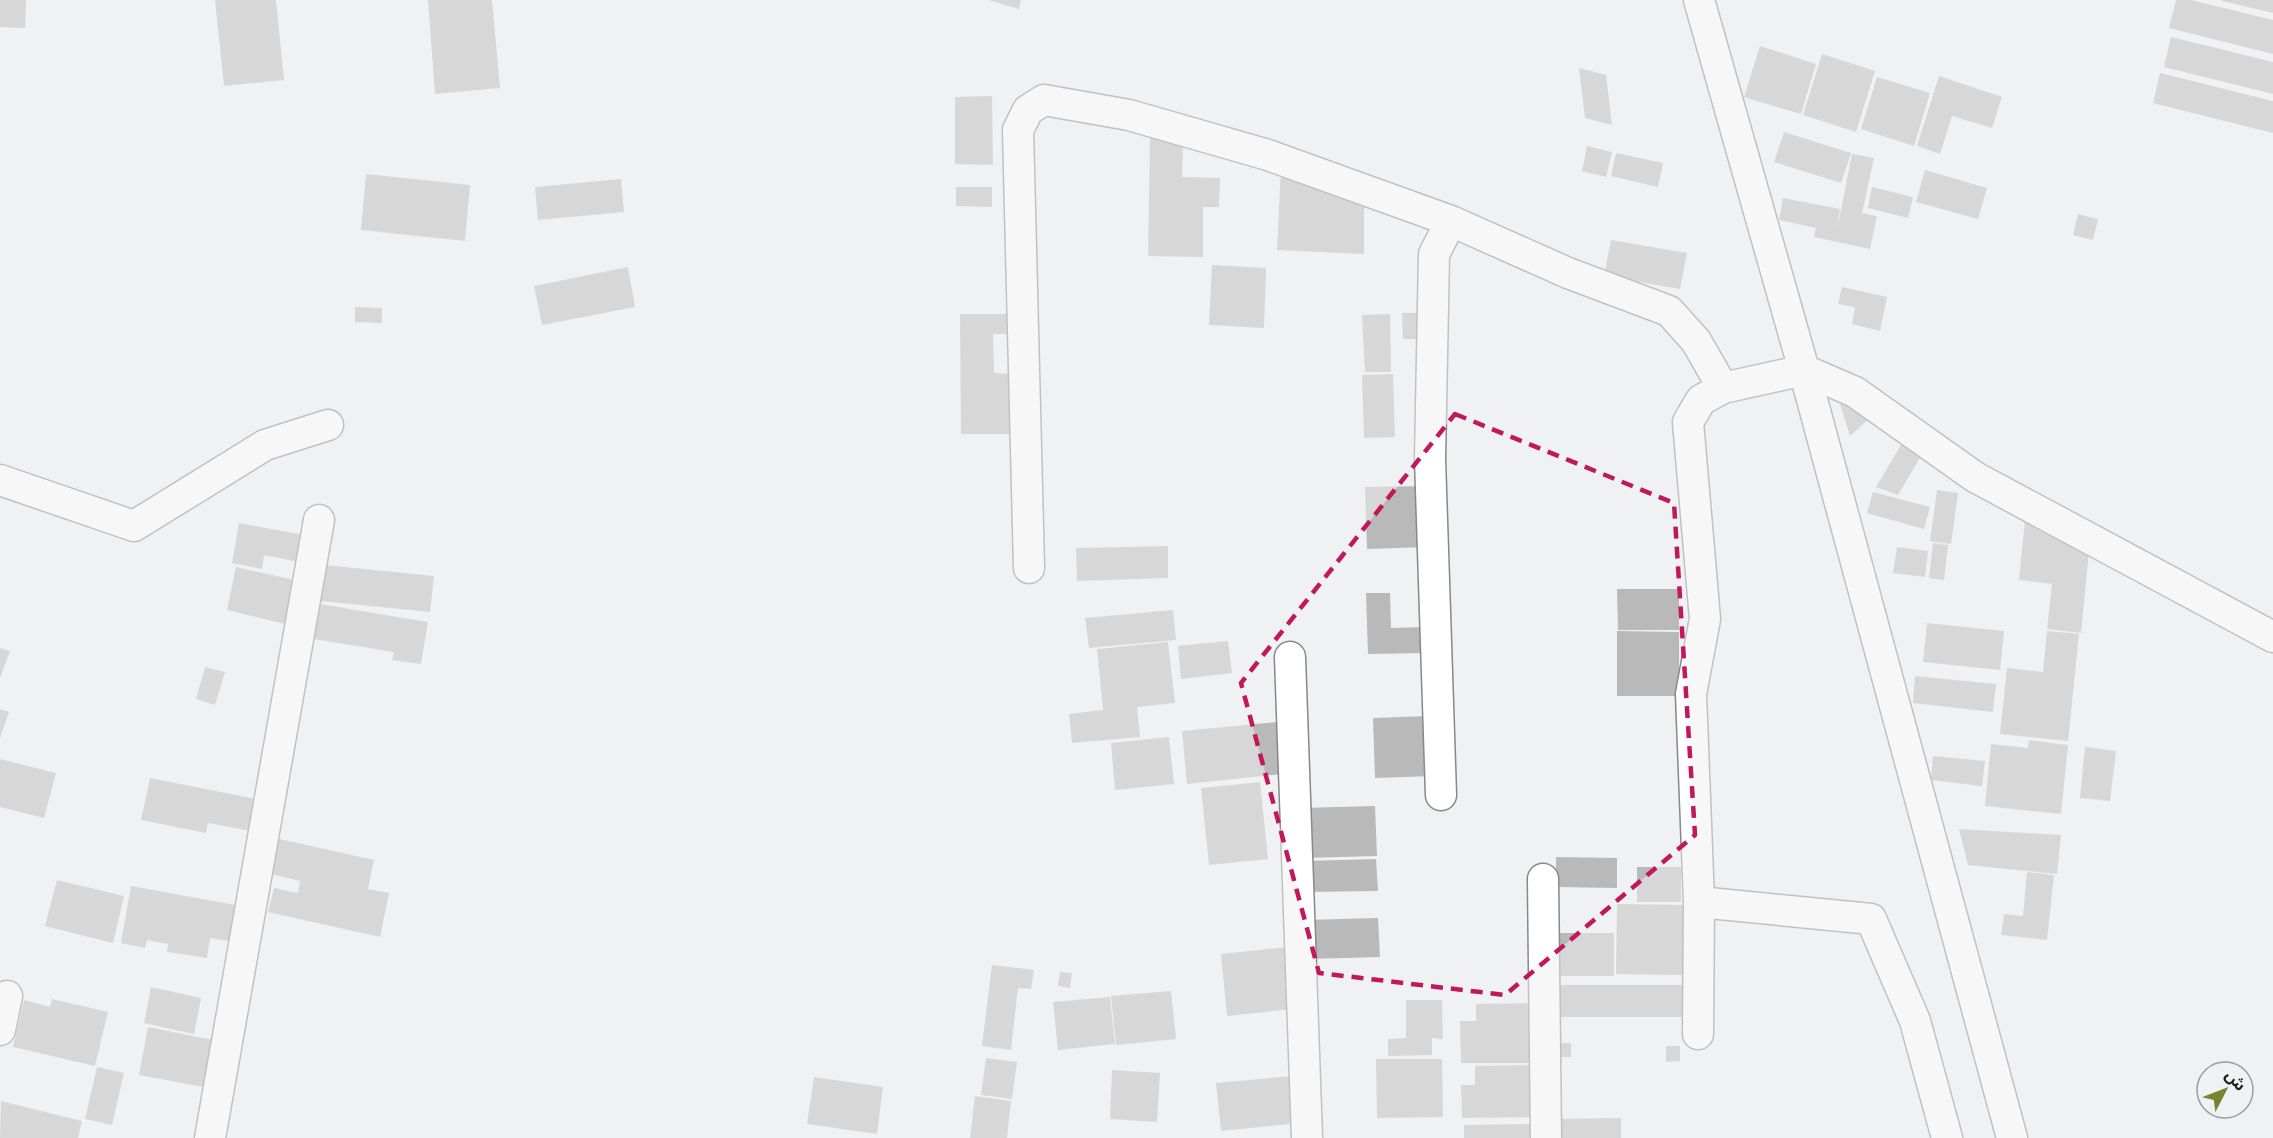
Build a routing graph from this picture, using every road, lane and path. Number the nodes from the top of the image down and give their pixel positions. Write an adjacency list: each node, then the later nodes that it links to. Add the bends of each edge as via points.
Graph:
1 (1699, 0): 3 (street)
2 (1451, 221): 4 (street, via 1568,273 1669,311 1696,341); 8 (street, via 1268,155 1129,115 1044,100 1028,110 1018,130); 11 (street, via 1434,255 1430,459)
3 (1803, 370): 4 (street); 9 (street, via 1855,392 1975,477); 21 (street)
4 (1723, 388): 13 (street, via 1701,400 1688,422 1705,618 1691,694)
5 (328, 425): 6 (street, via 265,445 134,526)
6 (0, 480)
7 (319, 520): 17 (street)
8 (1029, 568)
9 (2273, 637)
10 (1290, 657): 18 (street)
11 (1441, 795)
12 (1544, 879): 19 (street)
13 (1699, 902): 16 (street); 20 (street, via 1871,919 1915,1022)
14 (8, 996): 15 (street)
15 (0, 1030)
16 (1698, 1034)
17 (210, 1138)
18 (1307, 1138)
19 (1546, 1138)
20 (1947, 1138)
21 (2012, 1138)

